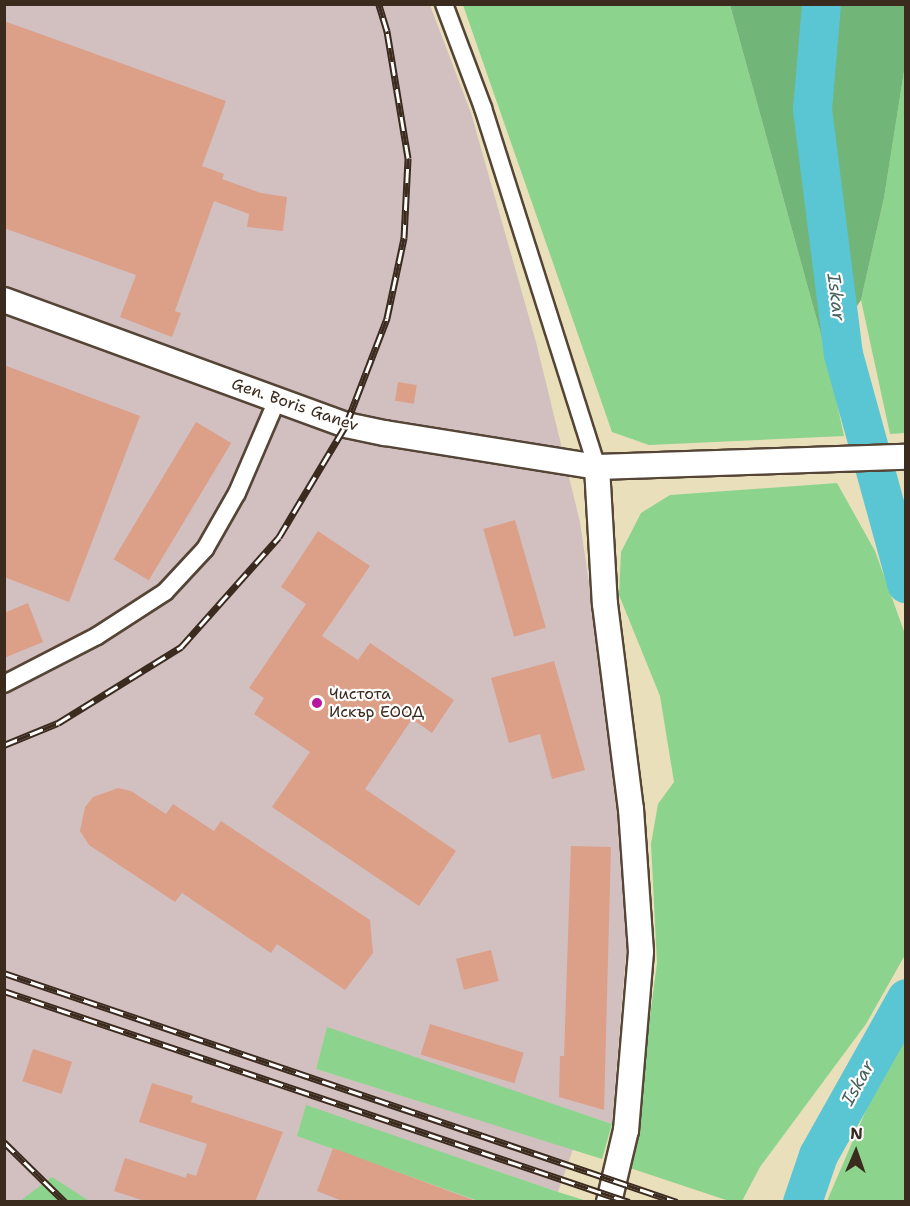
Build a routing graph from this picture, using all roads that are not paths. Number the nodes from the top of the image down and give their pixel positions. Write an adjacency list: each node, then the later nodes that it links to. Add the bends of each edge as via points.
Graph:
1 (444, 4): 5 (street, via 483,108)
2 (4, 300): 3 (street, Gen. Boris Ganev)
3 (277, 400): 5 (street, Gen. Boris Ganev, via 346,425); 6 (street, via 237,493 205,549 165,592 97,636)
4 (906, 457): 5 (street, Gen. Boris Ganev)
5 (597, 467): 7 (street, via 605,604 631,809 641,952 626,1130)
6 (4, 684)
7 (609, 1202)

